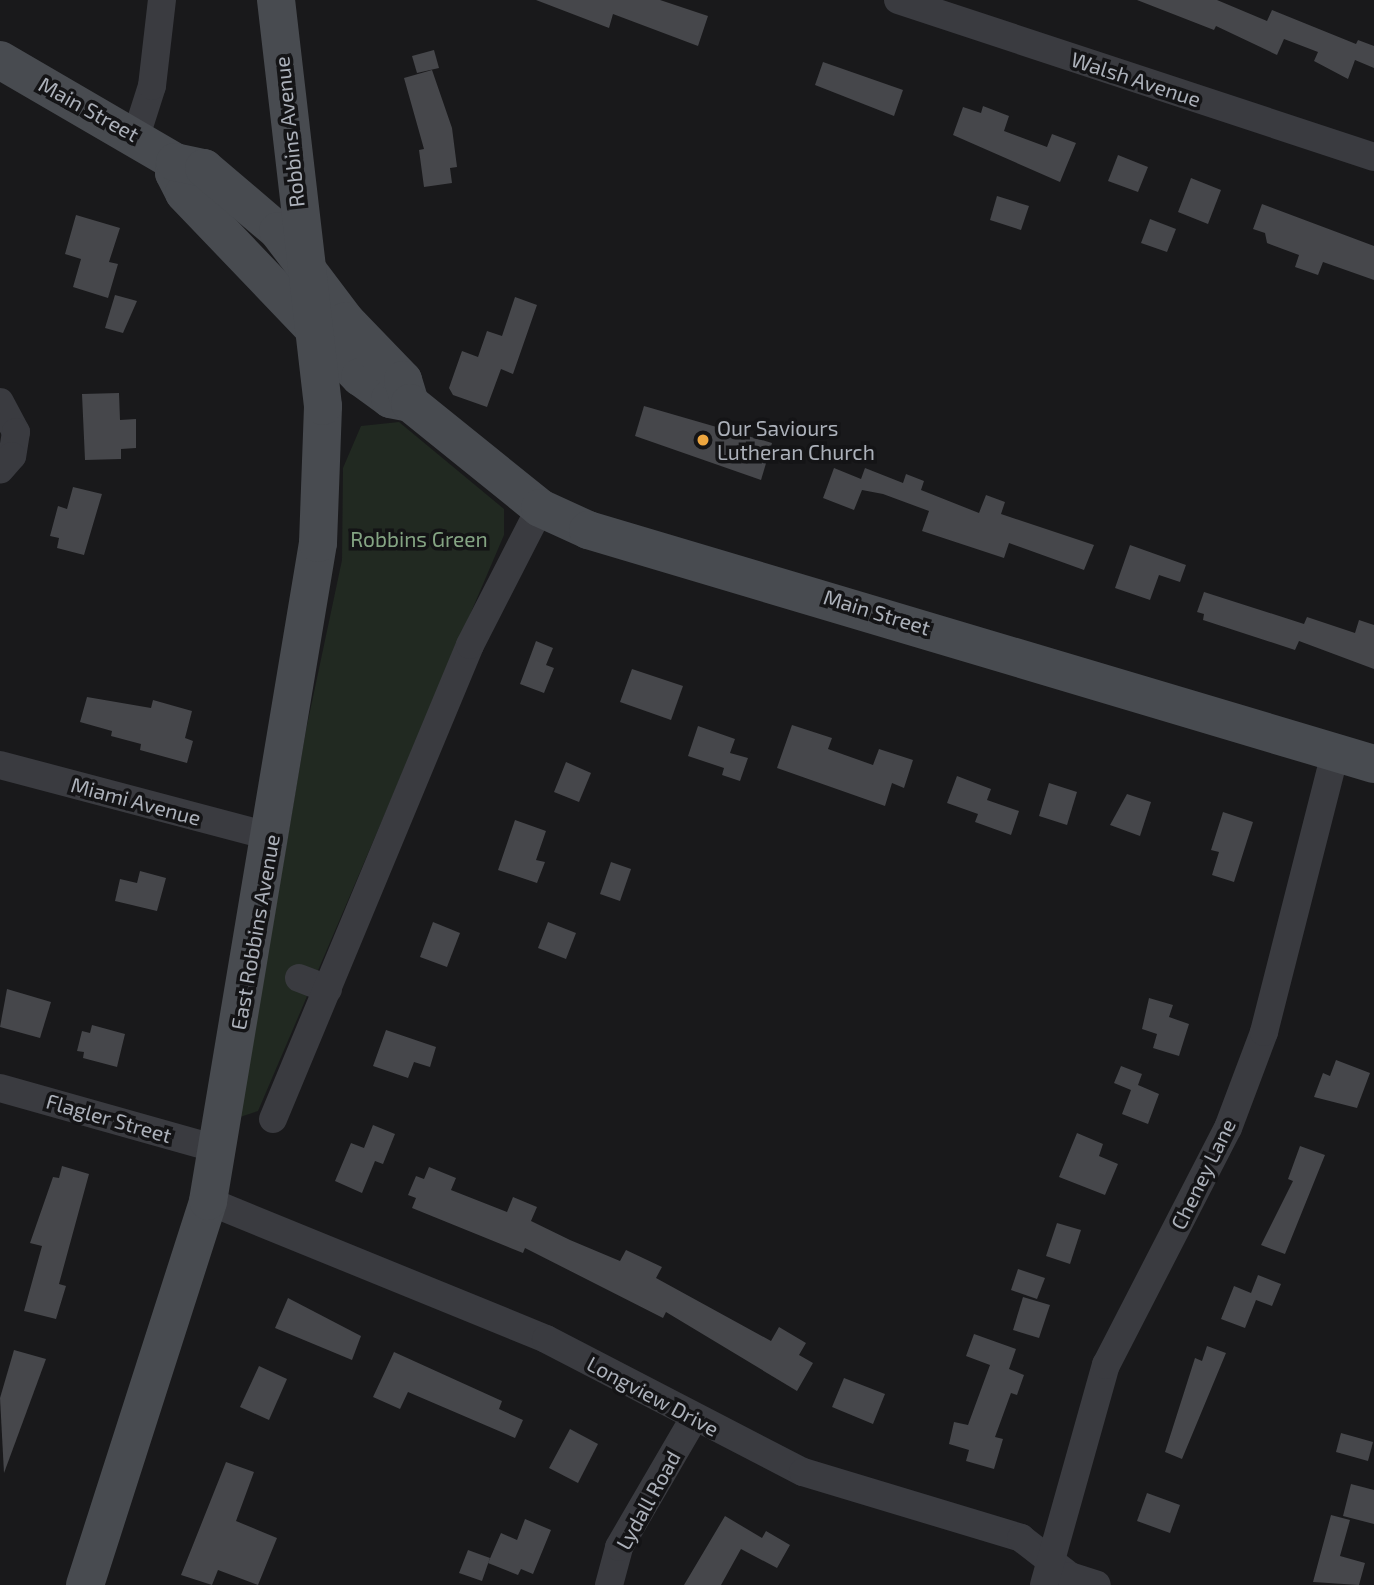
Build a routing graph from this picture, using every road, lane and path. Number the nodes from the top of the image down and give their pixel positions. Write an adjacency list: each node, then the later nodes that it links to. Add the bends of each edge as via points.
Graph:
1 (162, 0): 5 (street, via 152,86)
2 (276, 0): 8 (main road, Robbins Avenue)
3 (898, 0): 6 (street, Walsh Avenue)
4 (0, 60): 5 (main road, Main Street)
5 (136, 136): 7 (main road, Main Street)
6 (1374, 158)
7 (175, 162): 8 (main road, Main Street, via 194,163 220,180 257,209); 9 (main road, via 174,173 184,193)
8 (304, 263): 9 (main road, East Robbins Avenue); 11 (main road, Main Street, via 354,331 403,380)
9 (312, 325): 11 (main road, via 378,392); 17 (main road, East Robbins Avenue, via 323,406 318,543)
10 (0, 402): 12 (street, via 16,432 12,456)
11 (410, 402): 13 (main road, Main Street)
12 (0, 470)
13 (540, 508): 14 (main road, Main Street, via 588,530 768,579); 19 (street, via 470,645)
14 (1335, 754): 15 (main road, Main Street); 25 (street, Cheney Lane, via 1265,1032 1228,1128 1106,1364)
15 (1374, 764)
16 (0, 765): 17 (street, Miami Avenue)
17 (272, 837): 22 (main road, East Robbins Avenue)
18 (299, 978): 19 (street)
19 (328, 989): 21 (street)
20 (0, 1088): 22 (street, Flagler Street)
21 (273, 1119)
22 (217, 1149): 23 (main road, East Robbins Avenue)
23 (208, 1201): 24 (street, Longview Drive, via 546,1339); 26 (main road, East Robbins Avenue)
24 (694, 1418): 25 (street, Longview Drive, via 803,1472 1021,1538); 27 (street, Lydall Road, via 620,1547)
25 (1047, 1573): 28 (street, Longview Drive)
26 (86, 1585)
27 (609, 1585)
28 (1097, 1585)

